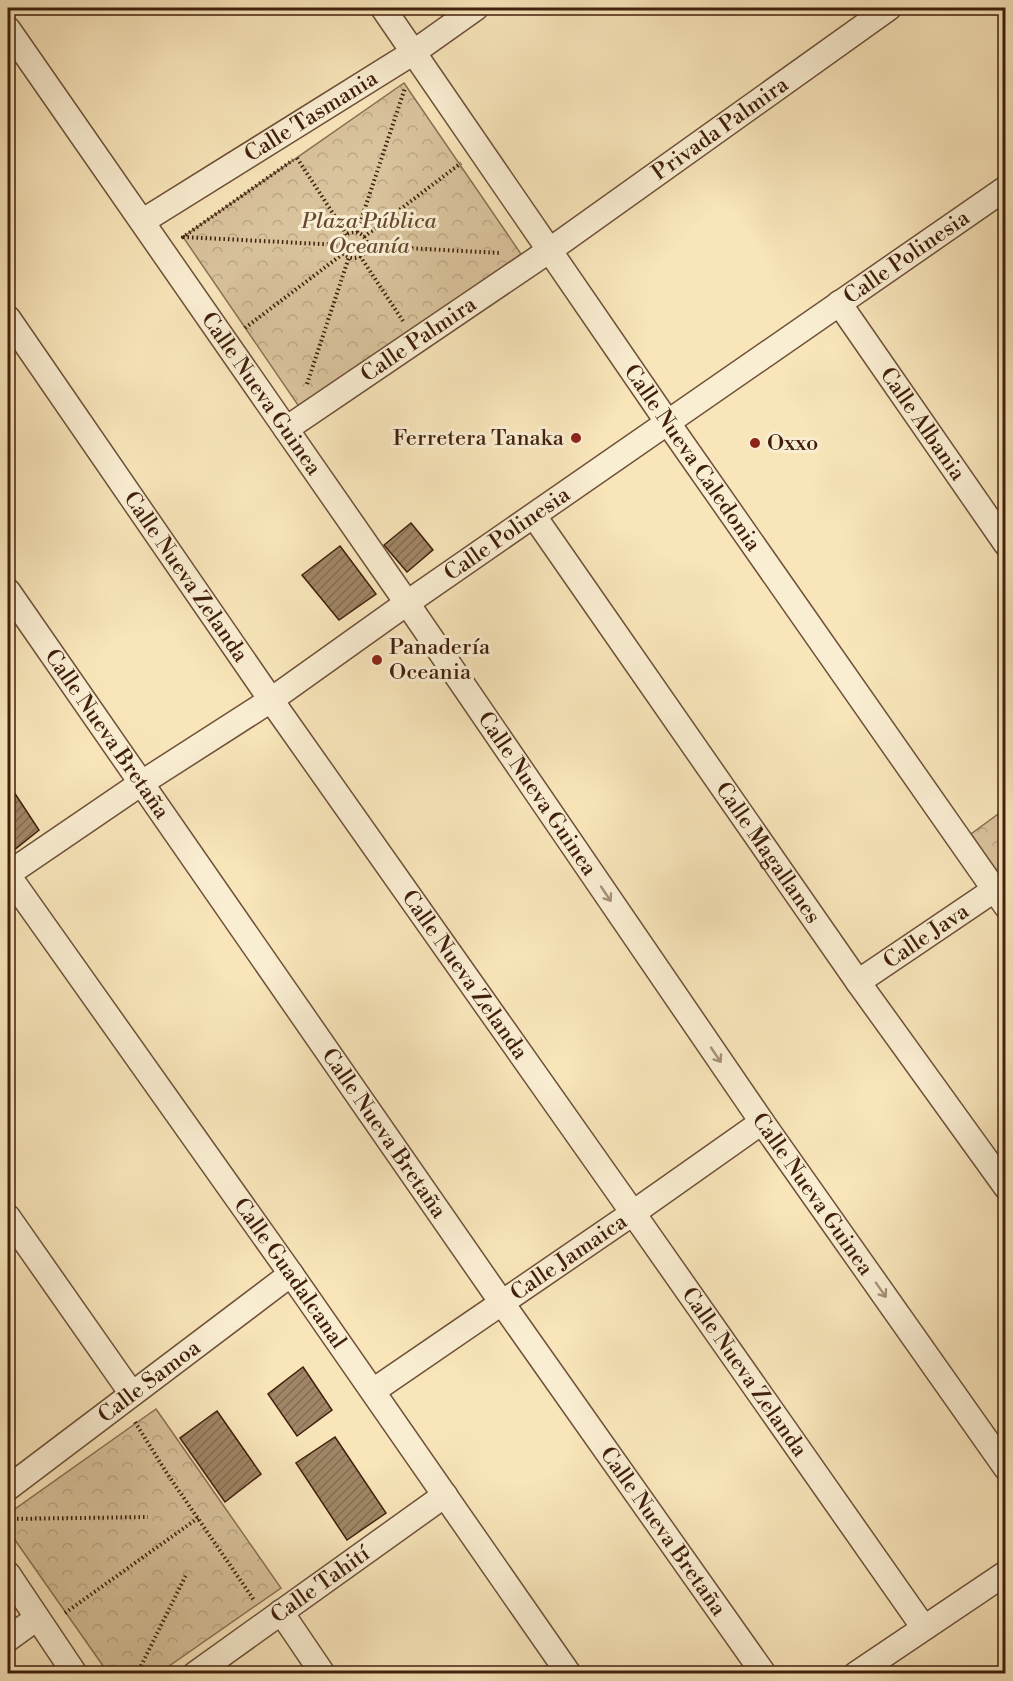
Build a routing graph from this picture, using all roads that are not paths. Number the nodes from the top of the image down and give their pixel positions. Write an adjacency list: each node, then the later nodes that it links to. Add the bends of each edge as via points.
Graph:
1 (383, 8): 5 (street, Calle Nueva Caledonia)
2 (476, 8): 5 (street, Calle Tasmania)
3 (888, 8): 8 (street, Privada Palmira)
4 (8, 29): 7 (street, Calle Nueva Guinea)
5 (414, 51): 7 (street, Calle Tasmania); 8 (street, Calle Nueva Caledonia)
6 (1005, 188): 9 (street, Calle Polinesia)
7 (143, 221): 12 (street, Calle Nueva Guinea)
8 (550, 250): 11 (street, Calle Nueva Caledonia); 12 (street, Calle Palmira)
9 (839, 303): 11 (street, Calle Polinesia); 14 (street, Calle Albania)
10 (8, 318): 17 (street, Calle Nueva Zelanda)
11 (668, 423): 13 (street, Calle Polinesia); 20 (street, Calle Nueva Caledonia)
12 (286, 429): 16 (street, Calle Nueva Guinea)
13 (534, 516): 16 (street, Calle Polinesia); 21 (street, Calle Magallanes)
14 (1005, 544)
15 (8, 591): 18 (street, Calle Nueva Bretaña)
16 (407, 603): 17 (street, Calle Polinesia); 22 (street, Calle Nueva Guinea, one-way to 22)
17 (271, 700): 18 (street, Calle Polinesia); 24 (street, Calle Nueva Zelanda)
18 (140, 784): 19 (street, Calle Polinesia); 27 (street, Calle Nueva Bretaña)
19 (8, 875): 26 (street, Calle Guadalcanal)
20 (1000, 898): 21 (street, Calle Java)
21 (858, 982): 23 (street, Calle Magallanes)
22 (762, 1122): 24 (street, Calle Jamaica); 30 (street, Calle Nueva Guinea, one-way to 30)
23 (1005, 1187)
24 (633, 1213): 27 (street, Calle Jamaica); 37 (street, Calle Nueva Zelanda)
25 (8, 1217): 29 (street)
26 (291, 1274): 28 (street, Calle Guadalcanal); 29 (street, Calle Samoa)
27 (502, 1303): 28 (street, Calle Jamaica); 43 (street, Calle Nueva Bretaña)
28 (373, 1391): 32 (street, Calle Guadalcanal)
29 (132, 1394): 31 (street, Calle Samoa)
30 (1005, 1468)
31 (8, 1488)
32 (445, 1495): 35 (street, Calle Tahití); 42 (street, Calle Guadalcanal)
33 (1005, 1573): 37 (street)
34 (8, 1574): 36 (street)
35 (281, 1612): 40 (street, Calle Tahití); 41 (street)
36 (38, 1618): 38 (street); 39 (street)
37 (924, 1628): 44 (street)
38 (8, 1639)
39 (75, 1674)
40 (195, 1674)
41 (323, 1674)
42 (569, 1674)
43 (764, 1674)
44 (856, 1674)

